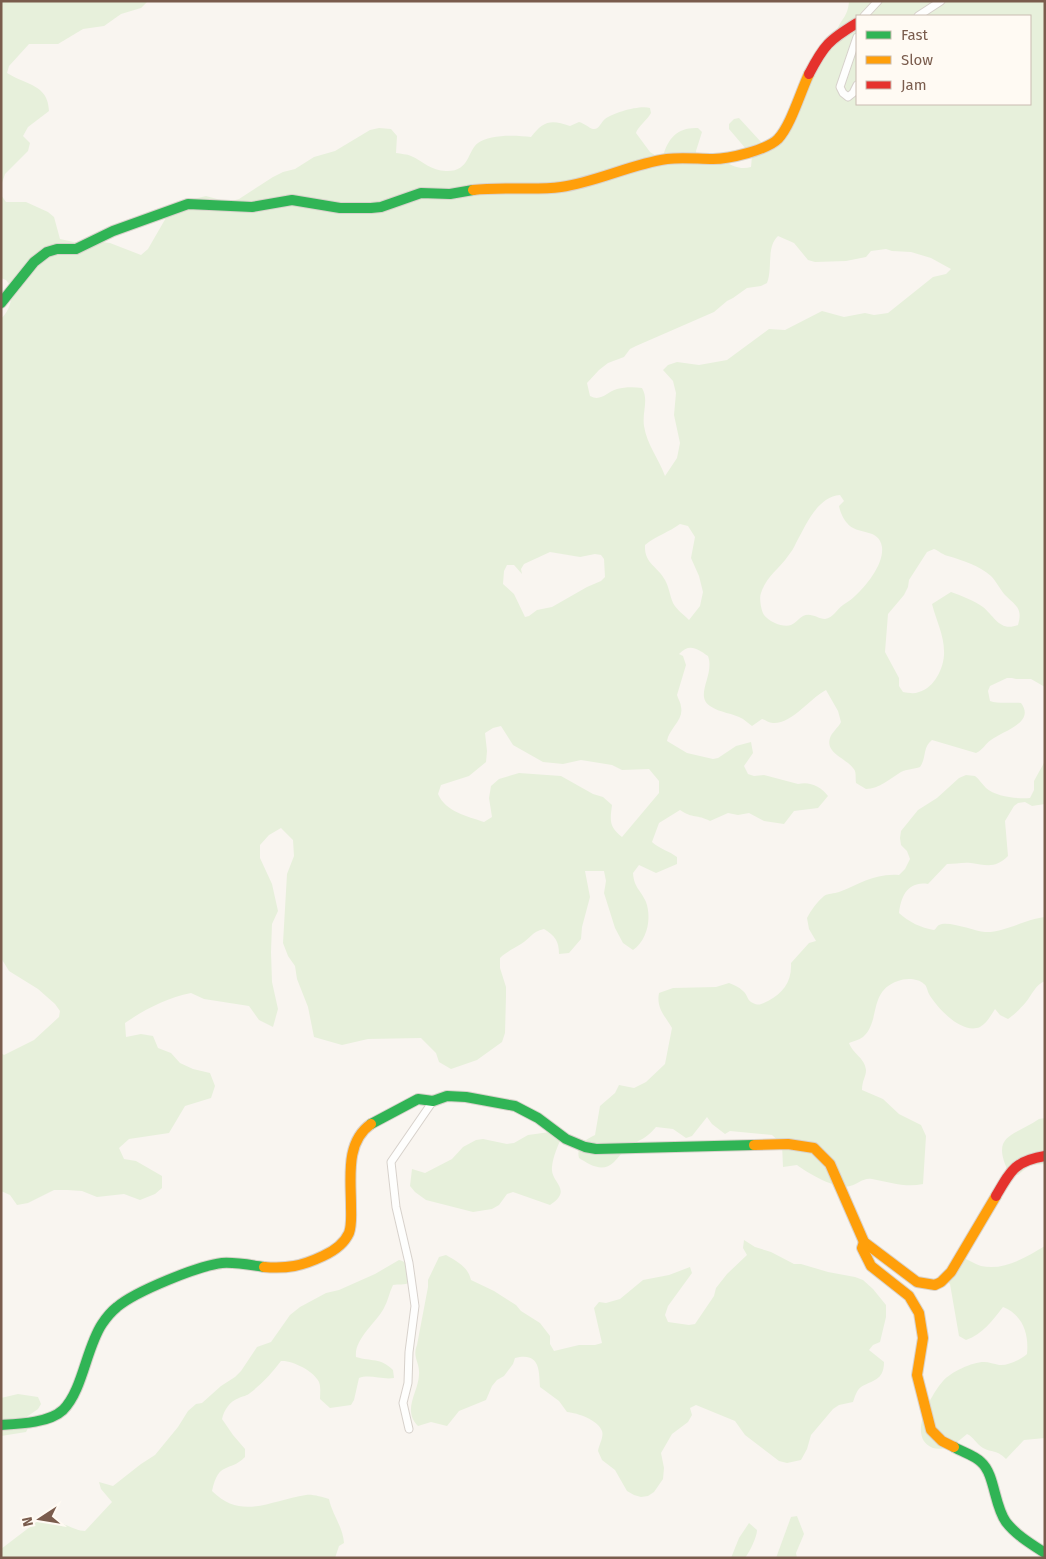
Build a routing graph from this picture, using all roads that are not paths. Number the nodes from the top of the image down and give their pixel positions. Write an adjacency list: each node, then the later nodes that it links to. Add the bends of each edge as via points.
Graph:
1 (878, 1): 3 (street)
2 (941, 1): 4 (street)
3 (865, 15)
4 (920, 15)
5 (856, 23): 8 (street, via 835,36 821,51 786,126 777,140 760,150 716,159 668,159 561,187 422,193 371,208 340,208 292,200 252,207 188,204 113,231 76,249 47,252 34,262)
6 (856, 40): 7 (street, via 840,87 848,97)
7 (856, 87)
8 (1, 303)
9 (433, 1101): 11 (street, via 447,1096 466,1097 515,1106 566,1139 596,1149 788,1144 814,1148 830,1164); 12 (street, via 418,1099 369,1125 356,1141 351,1158 349,1232 333,1251 289,1268 224,1263 206,1266 132,1297 102,1324 72,1398 62,1411 29,1423); 13 (street, via 391,1162 396,1208 415,1306 408,1383 403,1403)
10 (1045, 1156): 11 (street, via 1028,1159 1012,1172 942,1282 935,1285 917,1282)
11 (864, 1242): 14 (street, via 862,1248 871,1266 908,1296 919,1313 923,1338 917,1375 931,1430 942,1441 982,1462 1006,1522)
12 (1, 1425)
13 (409, 1429)
14 (1045, 1553)

